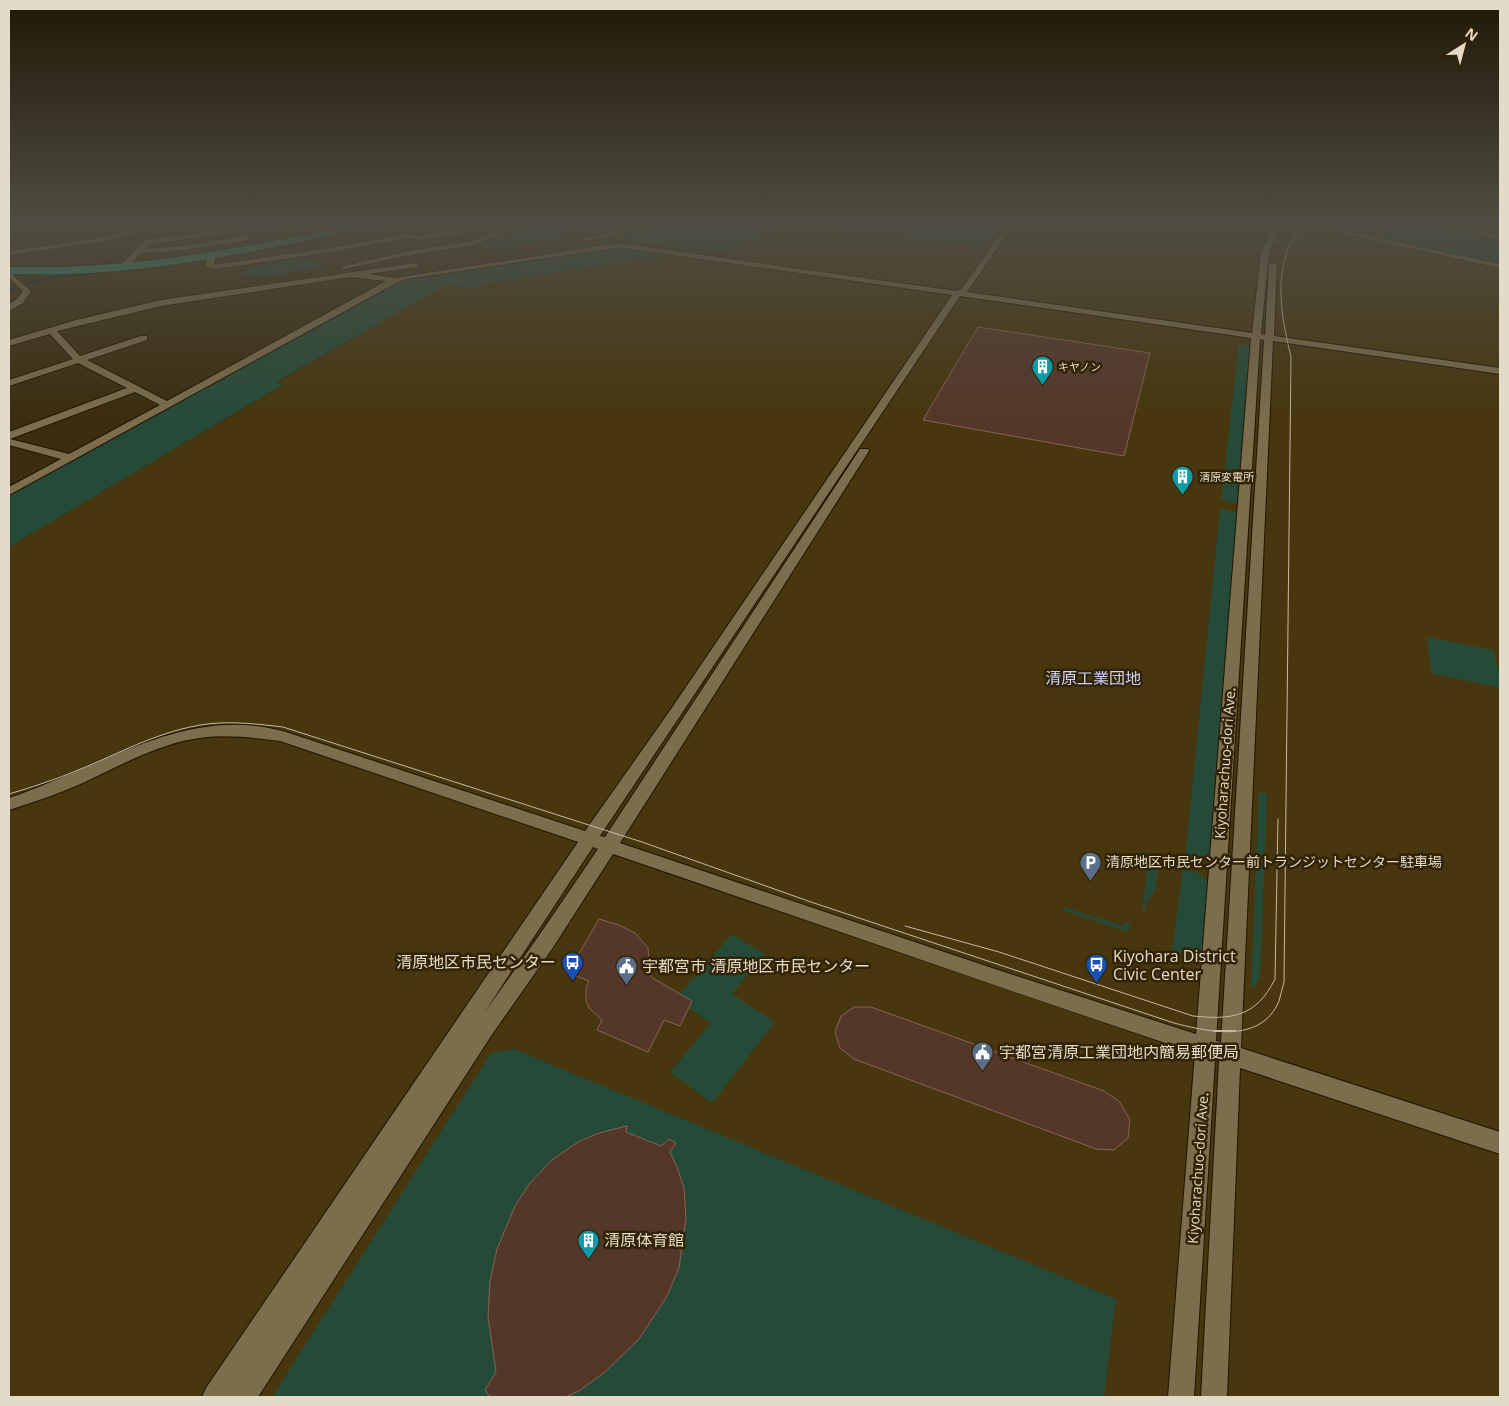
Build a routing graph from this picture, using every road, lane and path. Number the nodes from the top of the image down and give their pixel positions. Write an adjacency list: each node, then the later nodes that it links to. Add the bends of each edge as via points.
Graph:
1 (27, 290): 9 (street, via 20,301)
2 (256, 290): 10 (street, via 161,304)
3 (379, 290): 19 (street)
4 (939, 290): 8 (street)
5 (965, 290): 8 (street)
6 (1264, 290): 11 (street, Kiyoharachuo-dori Ave.)
7 (1269, 290): 11 (street, Kiyoharachuo-dori Ave.)
8 (963, 293): 11 (street); 25 (street); 25 (street, via 694,710)
9 (9, 308)
10 (51, 330): 13 (street); 14 (street)
11 (1263, 335): 15 (street); 16 (street); 26 (street, Kiyoharachuo-dori Ave.); 27 (street, Kiyoharachuo-dori Ave.)
12 (144, 338): 14 (street)
13 (9, 343)
14 (78, 359): 17 (street); 18 (street)
15 (1500, 367)
16 (1500, 371)
17 (9, 383)
18 (134, 389): 19 (street); 20 (street)
19 (167, 406): 22 (street)
20 (9, 436)
21 (9, 442): 22 (street)
22 (70, 458): 23 (street)
23 (9, 492)
24 (9, 804): 25 (street, via 162,742 201,732 243,730 281,736)
25 (599, 842): 26 (street); 31 (street); 32 (street, via 545,943 484,1029)
26 (1206, 1047): 27 (street); 33 (street, Kiyoharachuo-dori Ave.)
27 (1230, 1055): 28 (street); 34 (street, Kiyoharachuo-dori Ave.)
28 (1408, 1113): 29 (street); 30 (street)
29 (1500, 1134)
30 (1500, 1143)
31 (215, 1397)
32 (243, 1397)
33 (1181, 1397)
34 (1214, 1397)

